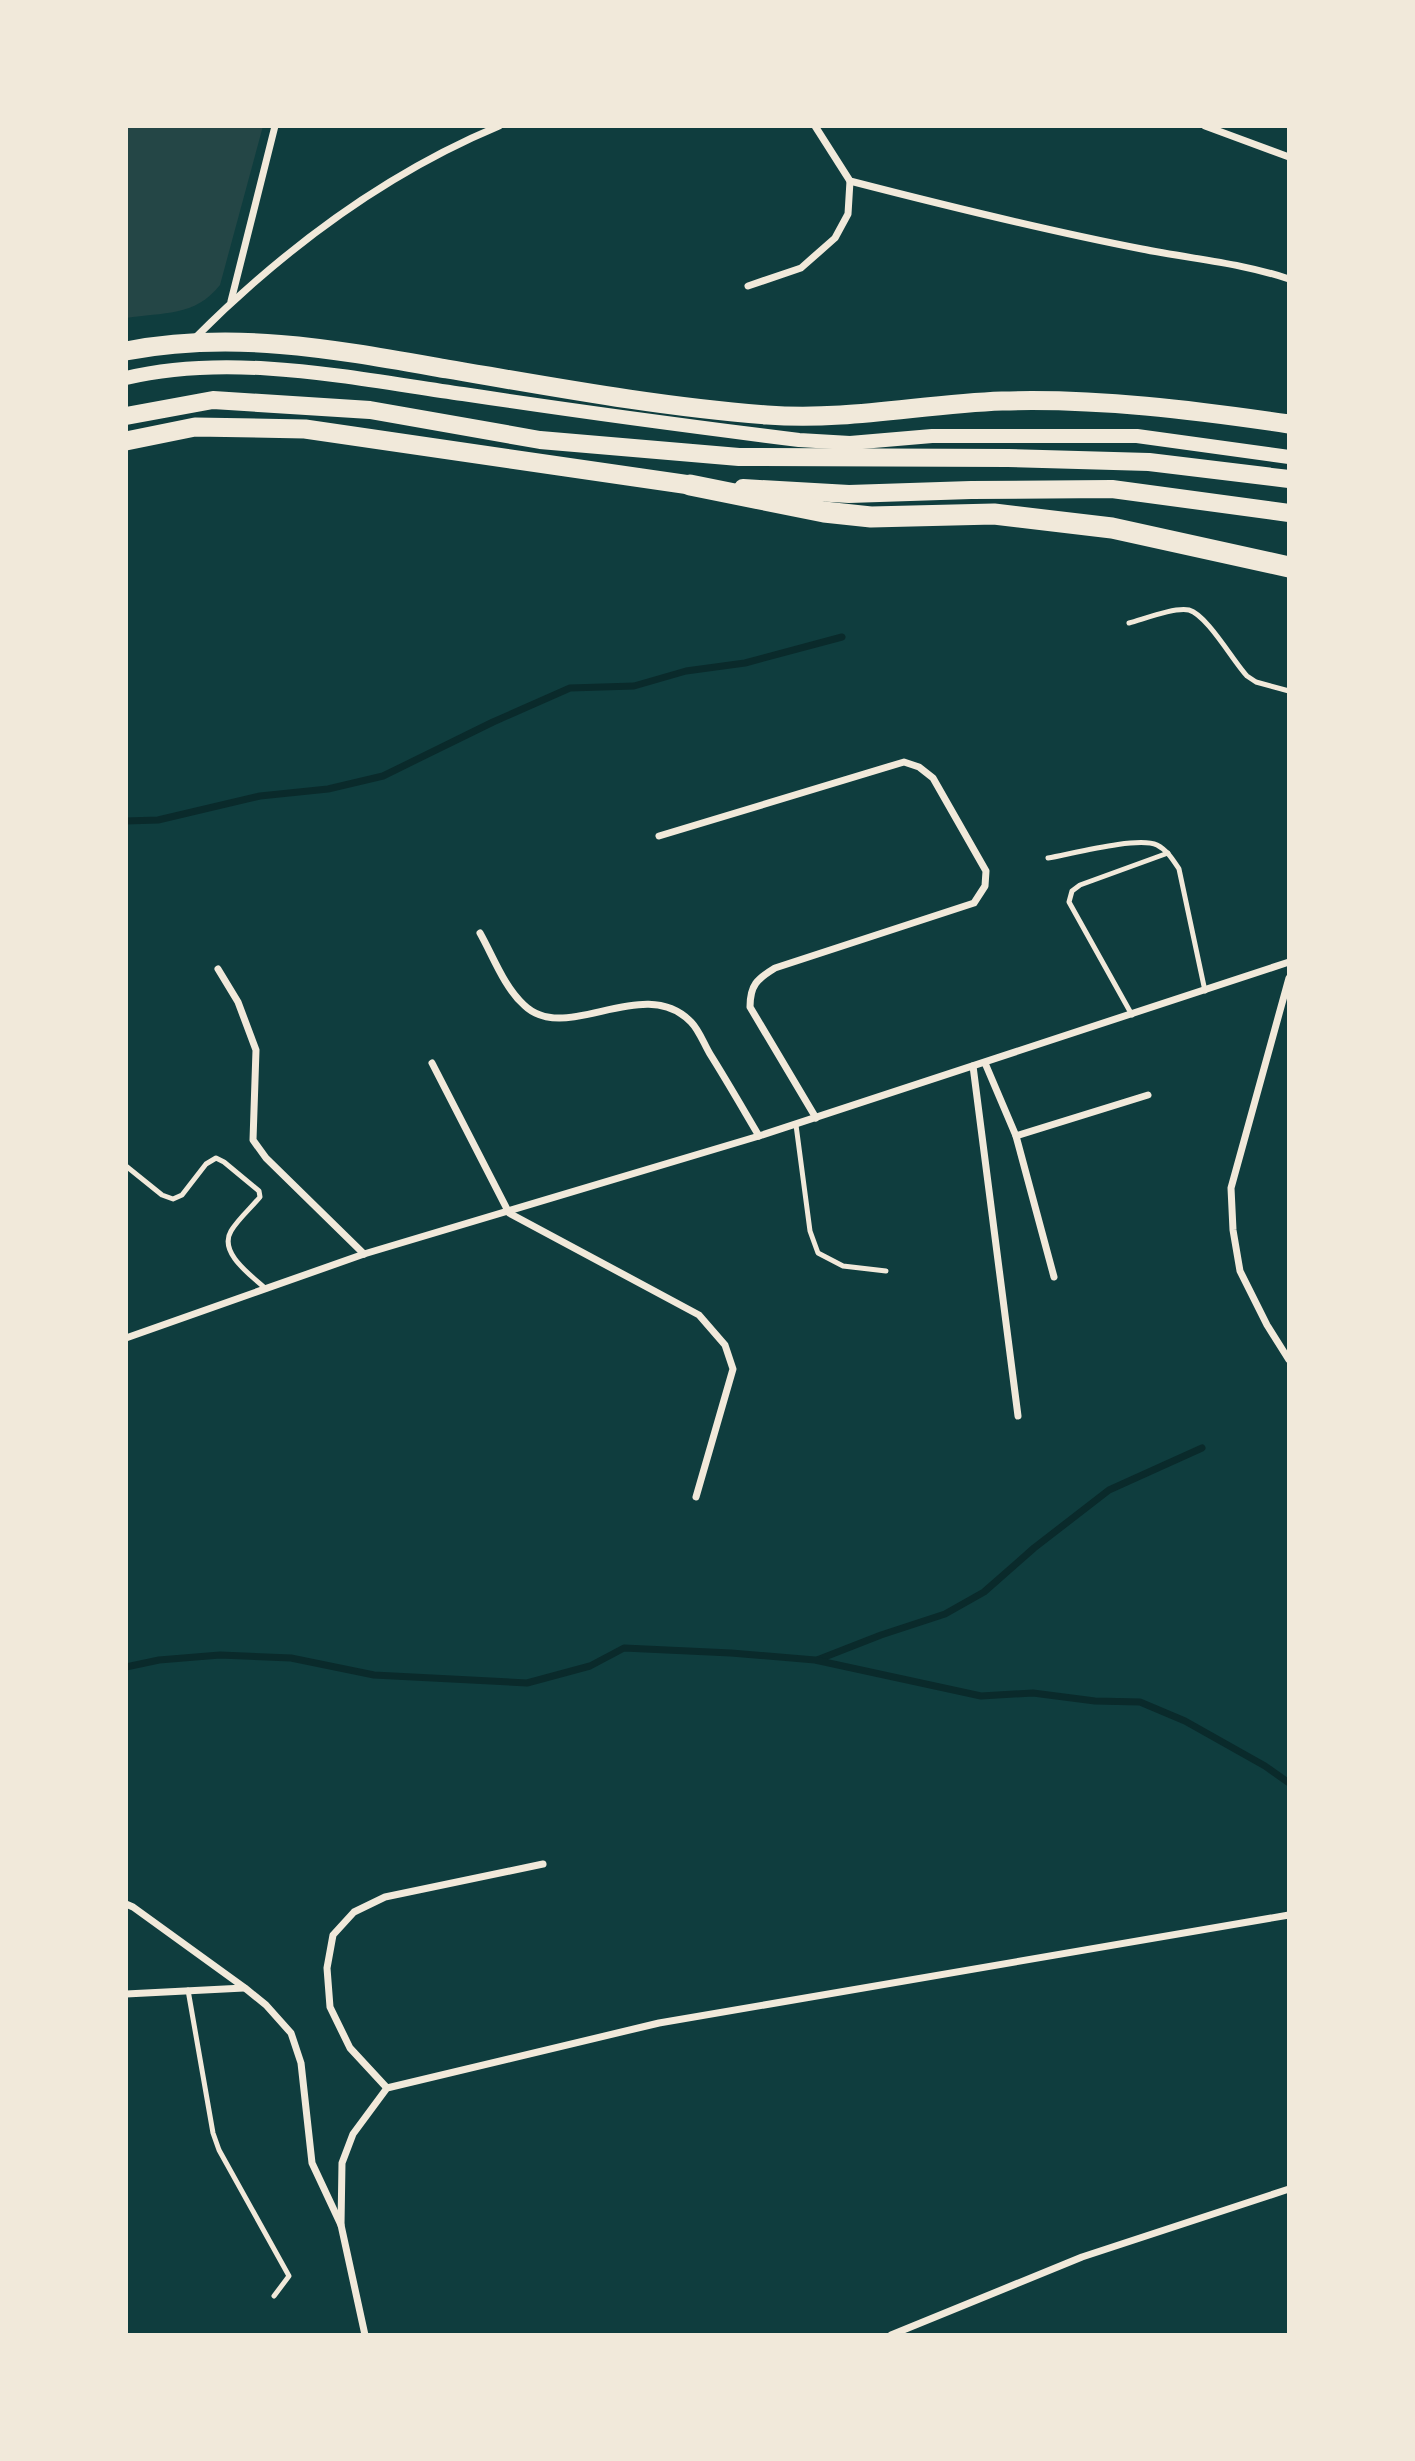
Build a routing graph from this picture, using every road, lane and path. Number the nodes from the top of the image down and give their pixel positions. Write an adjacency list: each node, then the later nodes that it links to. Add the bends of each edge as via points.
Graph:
1 (275, 126): 9 (street)
2 (499, 126): 9 (street, via 389,181)
3 (815, 126): 6 (street)
4 (1205, 126): 5 (street)
5 (1289, 157)
6 (850, 181): 7 (street); 8 (street, via 848,214 835,238 801,268)
7 (1289, 279)
8 (748, 286)
9 (231, 301): 10 (street)
10 (190, 343): 11 (highway); 14 (highway, via 296,344 577,391 771,415 867,415 1005,401 1154,406)
11 (126, 351)
12 (126, 378): 16 (main road, via 238,367 799,440 850,443 932,436 1137,436)
13 (126, 416): 17 (main road, via 213,400 370,410 540,440 739,457 1149,462)
14 (1289, 424)
15 (126, 441): 18 (highway, via 195,427 305,429)
16 (1289, 457)
17 (1289, 479)
18 (690, 485): 19 (main road, via 849,494 1112,489); 20 (highway, via 871,517 994,514 1112,528)
19 (1289, 513)
20 (1289, 567)
21 (1129, 623): 22 (lane, via 1189,610 1207,625 1247,676)
22 (1289, 691)
23 (659, 836): 36 (street, via 904,762 933,778 986,871 985,886 974,903 775,968 750,990 750,1007)
24 (1168, 852): 25 (lane, via 1155,844 1130,843); 30 (lane, via 1179,869); 31 (lane, via 1080,885 1069,902)
25 (1048, 858)
26 (480, 933): 38 (street, via 525,1007 545,1017 566,1018 649,1002 673,1009 691,1022)
27 (1289, 962): 30 (street)
28 (218, 969): 42 (street, via 238,1002 256,1050 253,1140)
29 (1289, 978): 47 (street, via 1231,1188 1240,1271)
30 (1205, 991): 31 (street)
31 (1132, 1015): 33 (street)
32 (432, 1063): 41 (street)
33 (985, 1063): 34 (street); 39 (street)
34 (972, 1066): 36 (street); 48 (street)
35 (1148, 1095): 39 (street)
36 (816, 1118): 37 (street)
37 (796, 1125): 38 (street); 43 (lane, via 810,1231 818,1253 843,1266)
38 (759, 1136): 41 (street)
39 (1016, 1136): 44 (street)
40 (126, 1166): 45 (lane, via 173,1199 216,1158 259,1191 260,1197 228,1240 231,1253)
41 (509, 1213): 42 (street); 49 (street, via 699,1315 725,1345 733,1369)
42 (364, 1254): 45 (street)
43 (886, 1270)
44 (1054, 1277)
45 (266, 1289): 46 (street)
46 (126, 1338)
47 (1289, 1360)
48 (1018, 1416)
49 (696, 1497)
50 (543, 1864): 56 (street, via 385,1897 354,1912 333,1936 327,1968 330,2007 350,2048)
51 (126, 1904): 53 (street)
52 (1289, 1915): 56 (street, via 659,2024)
53 (245, 1988): 54 (street); 58 (street, via 291,2033 301,2063 312,2163)
54 (188, 1990): 55 (street); 59 (lane, via 219,2150 289,2276)
55 (126, 1994)
56 (387, 2088): 58 (street, via 353,2134 342,2163)
57 (1289, 2189): 61 (street, via 1082,2256)
58 (341, 2225): 60 (street)
59 (274, 2296)
60 (365, 2335)
61 (891, 2335)

